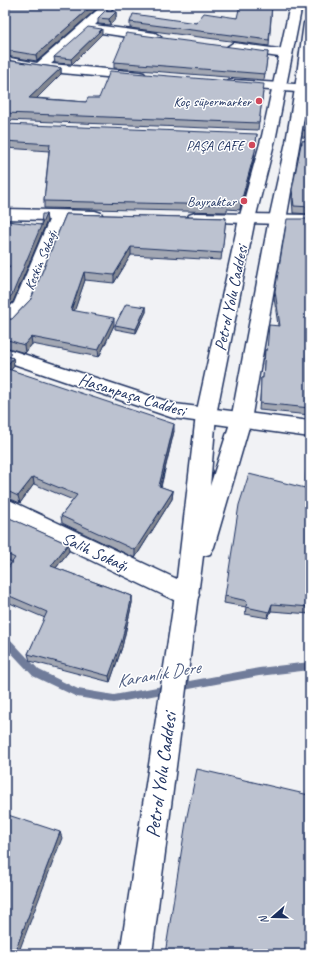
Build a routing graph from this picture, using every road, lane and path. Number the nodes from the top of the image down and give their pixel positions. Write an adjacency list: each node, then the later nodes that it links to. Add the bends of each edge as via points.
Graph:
1 (110, 5): 4 (main road)
2 (296, 5): 7 (main road, Petrol Yolu Caddesi)
3 (310, 22): 13 (main road, Petrol Yolu Caddesi)
4 (84, 27): 5 (main road); 9 (main road)
5 (168, 39)
6 (222, 46): 7 (main road)
7 (286, 54): 12 (main road, Petrol Yolu Caddesi)
8 (5, 61): 9 (main road)
9 (40, 67): 10 (main road)
10 (151, 77)
11 (222, 83): 12 (main road)
12 (278, 87): 13 (main road); 15 (main road, Petrol Yolu Caddesi)
13 (306, 89): 16 (main road, Petrol Yolu Caddesi)
14 (253, 135): 15 (main road)
15 (269, 136): 22 (main road, Petrol Yolu Caddesi)
16 (294, 142): 17 (main road); 23 (main road, Petrol Yolu Caddesi)
17 (310, 143)
18 (5, 214): 19 (main road)
19 (59, 216): 20 (main road); 25 (main road, Keskin Sokağı, via 22,306)
20 (114, 217)
21 (177, 218): 22 (main road)
22 (247, 219): 23 (main road); 27 (main road, Petrol Yolu Caddesi)
23 (277, 219): 24 (main road); 28 (main road, Petrol Yolu Caddesi)
24 (310, 220)
25 (5, 321)
26 (5, 354): 27 (main road, Hasanpaşa Caddesi, via 173,411)
27 (206, 415): 28 (main road, Hasanpaşa Caddesi); 31 (main road, Petrol Yolu Caddesi)
28 (241, 420): 29 (main road, Hasanpaşa Caddesi); 31 (main road, Petrol Yolu Caddesi)
29 (310, 429)
30 (5, 507): 31 (main road, Salih Sokağı)
31 (187, 595): 32 (main road, Petrol Yolu Caddesi)
32 (133, 949)

